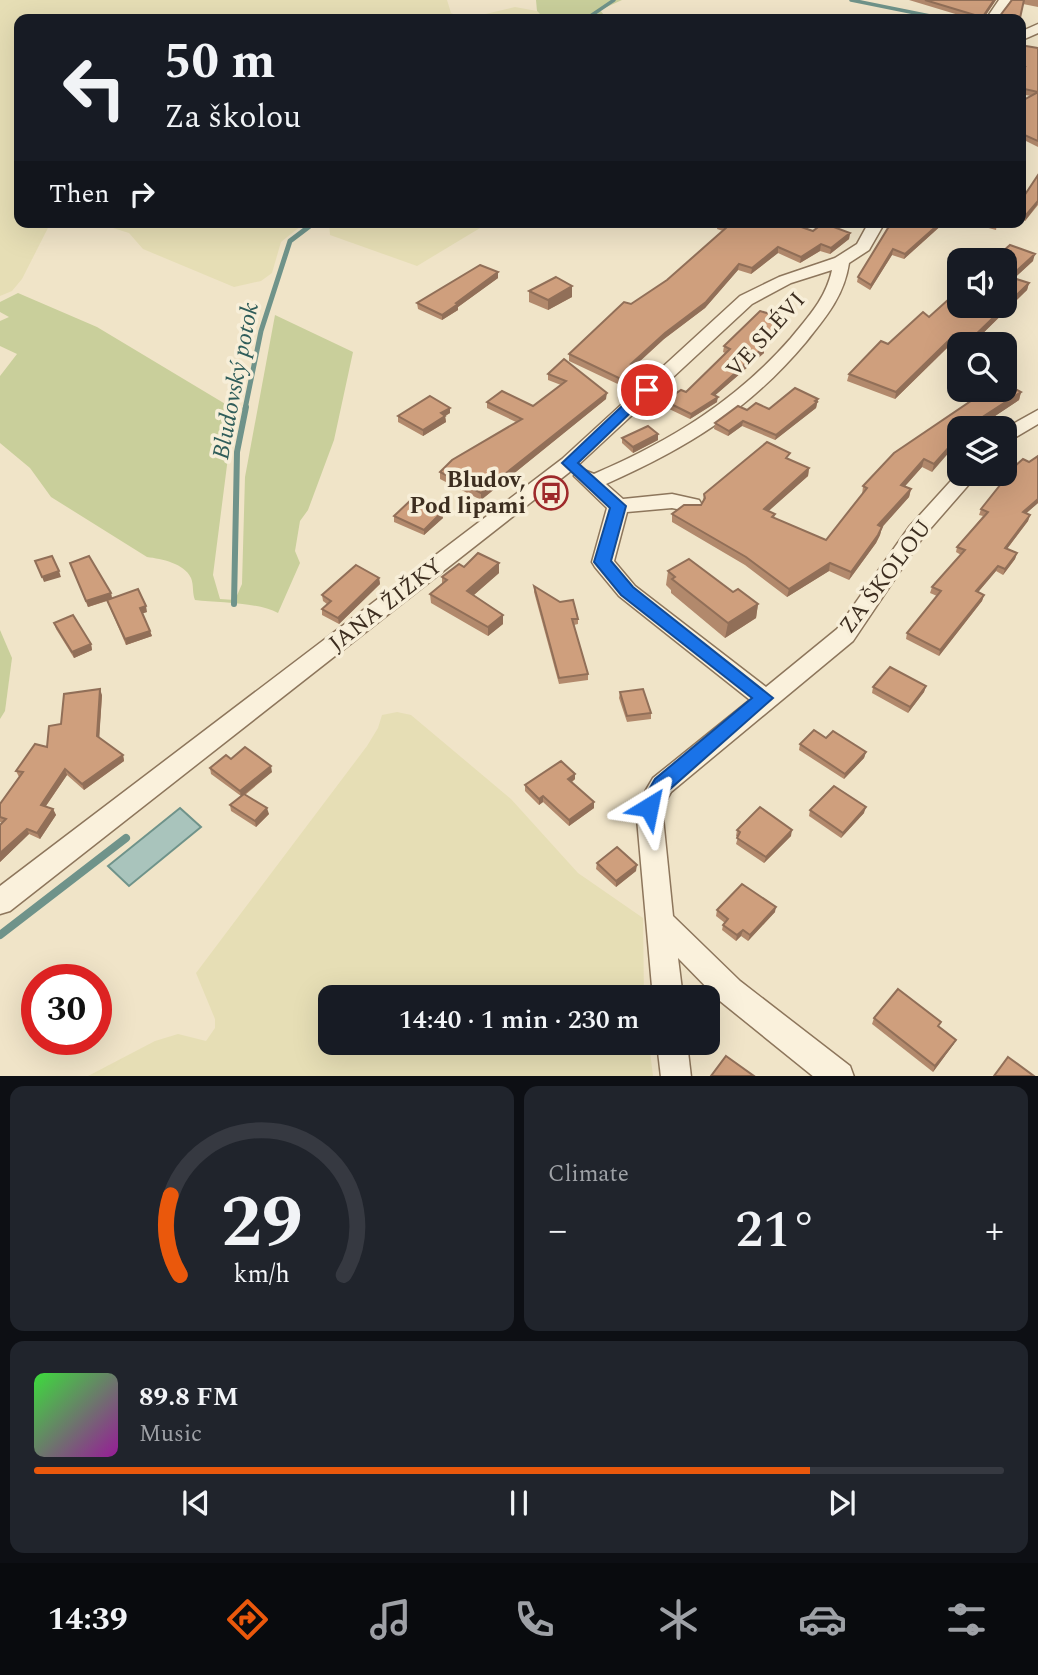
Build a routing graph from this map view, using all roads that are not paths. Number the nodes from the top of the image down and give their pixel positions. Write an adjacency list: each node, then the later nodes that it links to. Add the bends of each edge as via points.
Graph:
1 (874, 228): 2 (street, JANA ŽIŽKY, via 863,247)
2 (841, 261): 5 (street, JANA ŽIŽKY, via 785,280 746,300); 6 (street, VE SLÉVI, via 838,291 776,367 731,409 685,440)
3 (1038, 416): 4 (street)
4 (1017, 430)
5 (569, 463): 6 (street); 11 (street, JANA ŽIŽKY)
6 (592, 483): 9 (street)
7 (957, 486): 10 (street, ZA ŠKOLOU, via 916,532 845,635)
8 (692, 505): 9 (street, via 672,501)
9 (618, 506): 10 (street, via 603,562 627,591)
10 (764, 698): 12 (street, ZA ŠKOLOU, via 662,785 649,807)
11 (0, 902)
12 (660, 922): 13 (street, ZA ŠKOLOU); 16 (street, via 730,991)
13 (667, 985)
14 (674, 1055): 15 (street)
15 (676, 1076)
16 (839, 1076)

